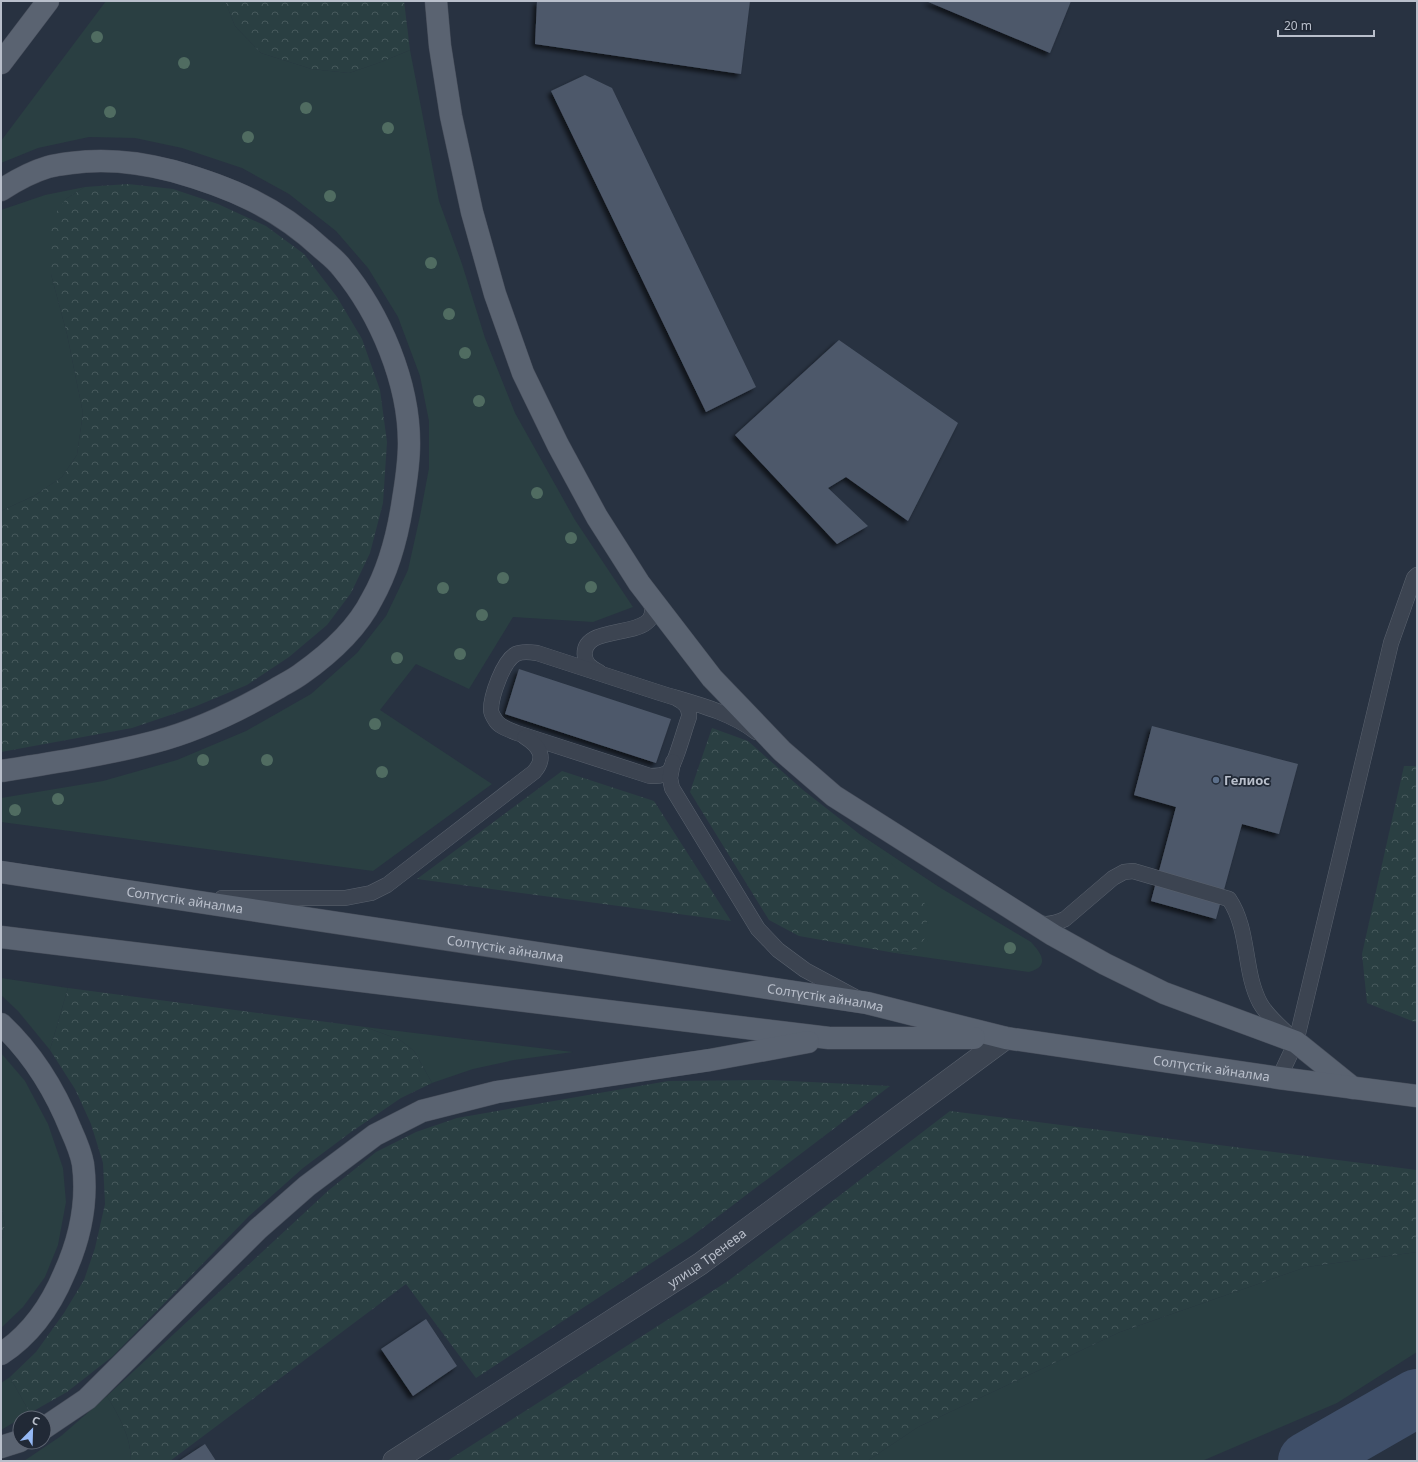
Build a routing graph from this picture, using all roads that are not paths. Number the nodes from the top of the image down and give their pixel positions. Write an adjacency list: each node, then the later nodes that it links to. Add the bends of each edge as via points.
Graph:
1 (48, 1): 3 (main road)
2 (436, 1): 6 (main road, via 451,116 472,212 497,301 523,373 558,445 597,517)
3 (1, 63)
4 (1, 190): 12 (main road, via 48,167 111,160 148,165 195,177 245,196 282,216 340,266 366,301 385,339 396,370 405,404 409,443 400,521 388,565 372,601 349,632 330,651 300,674 212,722 158,741 114,752)
5 (1417, 575): 21 (lane, via 1391,643)
6 (648, 596): 7 (lane, via 653,612 644,624 638,628 596,637 586,647 587,663); 10 (main road, via 712,678)
7 (605, 675): 8 (lane); 9 (lane, via 537,653 516,654 502,671 491,711 496,722)
8 (676, 698): 10 (lane, via 733,718); 11 (lane, via 687,705 690,712)
9 (517, 733): 11 (lane, via 650,776 668,772); 14 (lane, via 532,741 538,748 541,757 534,772 387,885 371,894 345,898)
10 (782, 751): 15 (main road, via 834,796)
11 (673, 762): 17 (lane, via 670,778 672,788 758,929 778,950 805,970)
12 (1, 771)
13 (1, 872): 14 (main road, Солтүстік айналма)
14 (169, 898): 17 (main road, Солтүстік айналма)
15 (1024, 917): 21 (main road, via 1105,964 1164,993); 21 (lane, via 1048,925 1066,919 1113,878 1124,872 1133,871 1229,899 1236,909 1252,984 1260,1003 1267,1014)
16 (1, 937): 19 (main road, Солтүстік айналма)
17 (867, 1003): 20 (main road, Солтүстік айналма)
18 (1, 1024): 25 (main road, via 28,1053 49,1082 76,1141 83,1163 85,1185 84,1211 77,1239 58,1289 26,1333)
19 (829, 1038): 20 (main road, Солтүстік айналма); 26 (main road, via 710,1060 497,1092 422,1111 375,1134 307,1186 258,1229 87,1399)
20 (1006, 1038): 22 (main road, Солтүстік айналма); 29 (street, улица Тренева, via 700,1264)
21 (1296, 1042): 22 (lane); 23 (main road)
22 (1279, 1078): 23 (main road, Солтүстік айналма)
23 (1353, 1088): 24 (main road, Солтүстік айналма)
24 (1417, 1096)
25 (1, 1354)
26 (52, 1423)
27 (12, 1444): 28 (main road)
28 (1, 1447)
29 (394, 1461)

